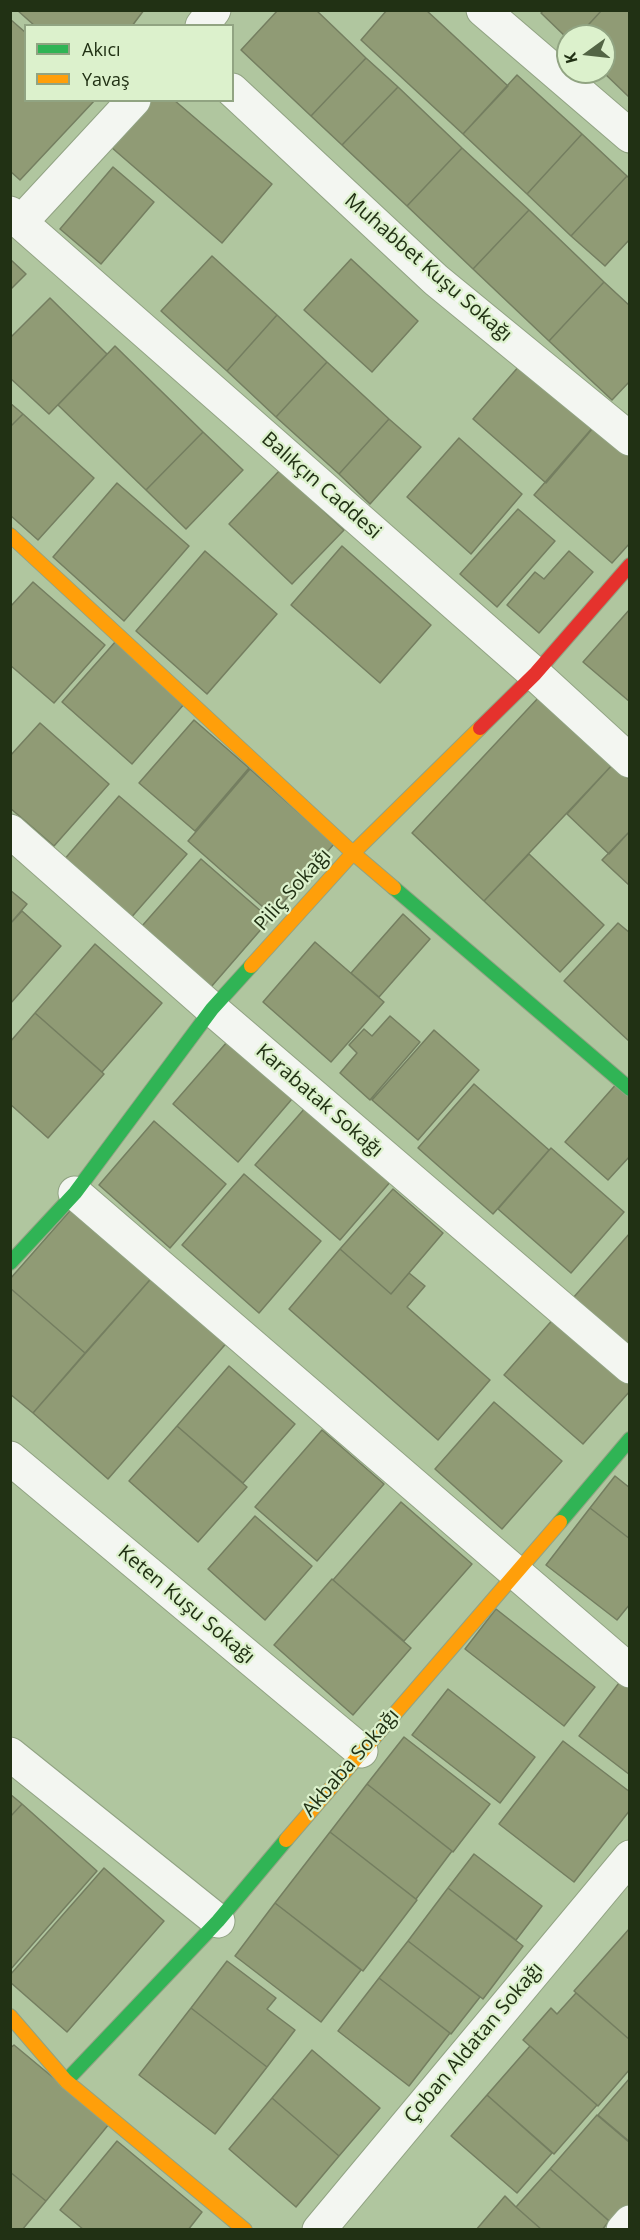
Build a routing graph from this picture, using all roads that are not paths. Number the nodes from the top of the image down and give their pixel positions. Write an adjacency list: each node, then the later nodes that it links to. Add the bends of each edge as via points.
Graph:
1 (214, 10): 3 (street)
2 (483, 10): 6 (street)
3 (204, 24)
4 (234, 92): 8 (street, Muhabbet Kuşu Sokağı, via 436,280)
5 (132, 102): 7 (street)
6 (630, 136)
7 (16, 217): 11 (street, Balıkçın Caddesi)
8 (630, 439)
9 (10, 535): 14 (street)
10 (630, 565): 11 (street, Piliç Sokağı)
11 (535, 674): 12 (street, Balıkçın Caddesi); 14 (street, Piliç Sokağı)
12 (630, 761)
13 (10, 831): 15 (street, Karabatak Sokağı)
14 (353, 854): 15 (street, Piliç Sokağı); 16 (street)
15 (212, 1009): 17 (street, Piliç Sokağı); 19 (street, Karabatak Sokağı)
16 (630, 1089)
17 (75, 1193): 18 (street, Piliç Sokağı); 22 (street)
18 (15, 1248)
19 (630, 1367)
20 (630, 1439): 22 (street, Akbaba Sokağı)
21 (10, 1458): 24 (street, Keten Kuşu Sokağı)
22 (517, 1573): 23 (street); 24 (street, Akbaba Sokağı)
23 (630, 1671)
24 (361, 1751): 27 (street, Akbaba Sokağı)
25 (10, 1754): 27 (street)
26 (630, 1857): 32 (street, Çoban Aldatan Sokağı)
27 (218, 1921): 29 (street, Akbaba Sokağı)
28 (11, 2018): 29 (street)
29 (66, 2081): 31 (street)
30 (630, 2222): 33 (street)
31 (241, 2228)
32 (319, 2229)
33 (623, 2229)

